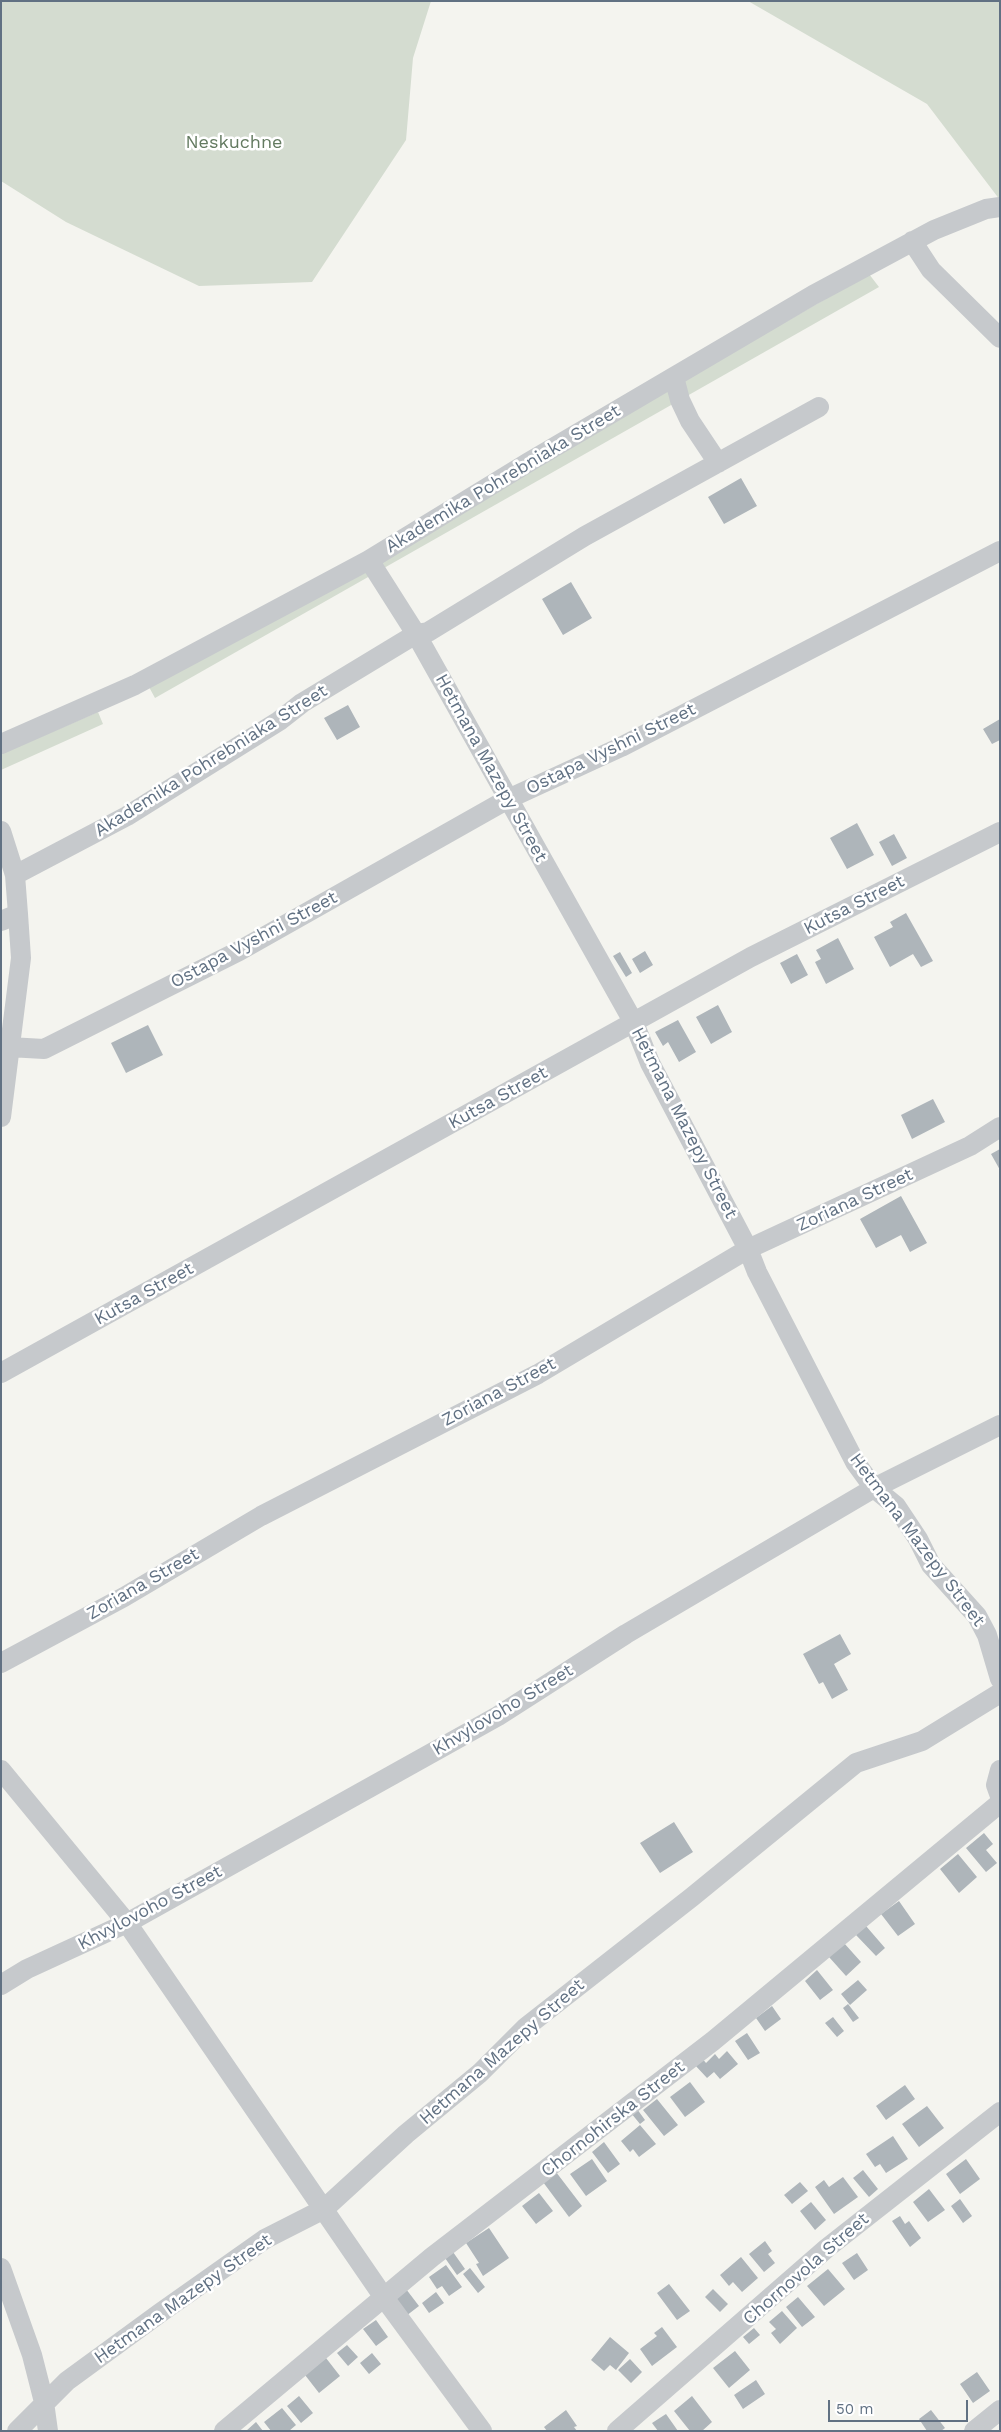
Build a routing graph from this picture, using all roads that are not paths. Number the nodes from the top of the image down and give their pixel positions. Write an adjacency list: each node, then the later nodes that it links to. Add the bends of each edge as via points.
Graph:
1 (1000, 207): 2 (street, Akademika Pohrebniaka Street, via 986,209)
2 (912, 241): 3 (street, via 931,270); 4 (street, Akademika Pohrebniaka Street)
3 (1000, 338)
4 (674, 377): 6 (street, via 690,421); 8 (street, Akademika Pohrebniaka Street)
5 (819, 407): 6 (street, Akademika Pohrebniaka Street)
6 (718, 463): 9 (street, Akademika Pohrebniaka Street, via 585,536 428,632)
7 (1000, 551): 11 (street, Ostapa Vyshni Street, via 621,747)
8 (369, 560): 9 (street, Hetmana Mazepy Street); 10 (street, Akademika Pohrebniaka Street, via 134,685)
9 (416, 634): 11 (street, Hetmana Mazepy Street); 14 (street, Akademika Pohrebniaka Street, via 127,816)
10 (1, 744)
11 (508, 799): 16 (street, Hetmana Mazepy Street); 17 (street, Ostapa Vyshni Street, via 239,950 44,1049)
12 (1, 831): 14 (street)
13 (1000, 832): 16 (street, Kutsa Street, via 751,957)
14 (15, 875): 15 (street)
15 (10, 917): 17 (street, via 21,958)
16 (634, 1023): 20 (street, Hetmana Mazepy Street, via 650,1063); 21 (street, Kutsa Street)
17 (9, 1047): 18 (street)
18 (1, 1117)
19 (1000, 1127): 20 (street, Zoriana Street, via 970,1146)
20 (748, 1249): 23 (street, Hetmana Mazepy Street, via 855,1462); 24 (street, Zoriana Street, via 538,1374 261,1516 124,1597)
21 (1, 1373)
22 (1000, 1425): 23 (street, Khvylovoho Street)
23 (874, 1488): 25 (street, Hetmana Mazepy Street, via 896,1506 931,1565 977,1616 988,1635); 31 (street, Khvylovoho Street, via 626,1634 498,1716)
24 (1, 1663)
25 (1000, 1680)
26 (1000, 1693): 34 (street, Hetmana Mazepy Street, via 922,1741 856,1763 526,2027 480,2073 406,2134)
27 (1, 1770): 31 (street)
28 (1000, 1770): 29 (street, via 996,1785)
29 (1000, 1796)
30 (1000, 1804): 36 (street, Chornohirska Street, via 713,2041 432,2258)
31 (127, 1923): 32 (street, Khvylovoho Street, via 27,1969); 34 (street)
32 (1, 1986)
33 (1000, 2112): 43 (street, Chornovola Street, via 827,2248)
34 (324, 2209): 36 (street); 37 (street, Hetmana Mazepy Street, via 243,2254 67,2381)
35 (1, 2268): 37 (street, via 32,2355)
36 (385, 2299): 41 (street, Chornohirska Street); 42 (street)
37 (44, 2402): 39 (street, Hetmana Mazepy Street); 40 (street)
38 (1000, 2410): 44 (street)
39 (17, 2431)
40 (48, 2431)
41 (224, 2431)
42 (482, 2431)
43 (617, 2431)
44 (974, 2431)

